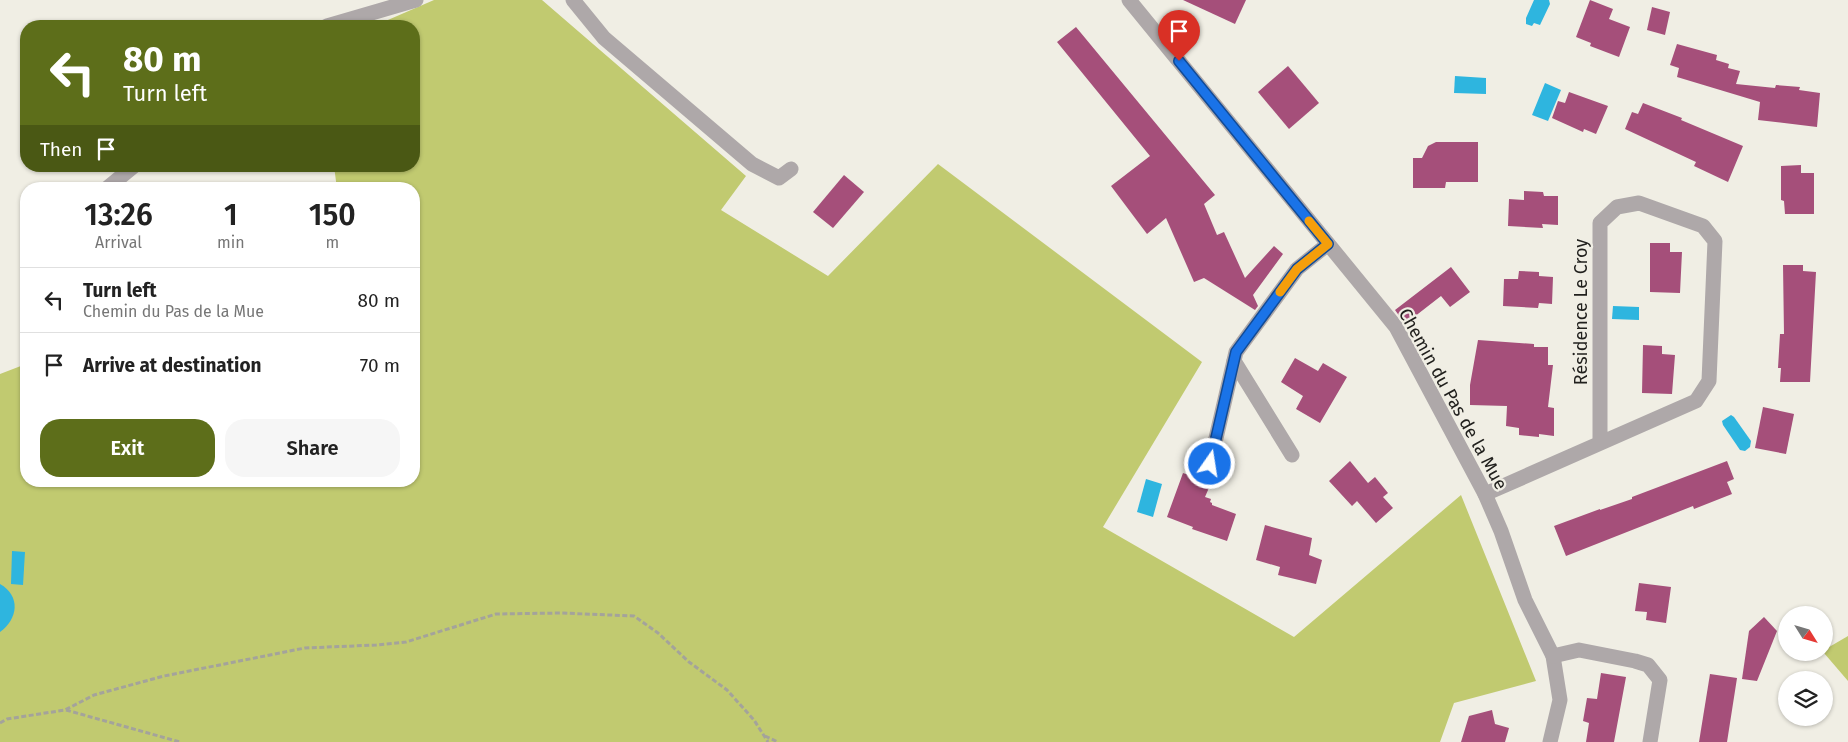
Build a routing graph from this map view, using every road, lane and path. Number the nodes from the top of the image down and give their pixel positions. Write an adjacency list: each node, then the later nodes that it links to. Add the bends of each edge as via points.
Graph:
1 (416, 0): 4 (street)
2 (572, 0): 5 (street, via 604,38 752,164 779,178)
3 (1129, 0): 8 (street, Chemin du Pas de la Mue)
4 (348, 20)
5 (791, 169)
6 (127, 172): 7 (street)
7 (115, 182)
8 (1328, 244): 9 (street, via 1297,269 1236,352); 13 (street, Chemin du Pas de la Mue, via 1396,328)
9 (1234, 361): 11 (street); 12 (street)
10 (1600, 442): 10 (street, Résidence Le Croy, via 1696,401 1709,381 1715,241 1703,226 1639,203 1617,206 1600,223); 13 (street, Résidence Le Croy)
11 (1292, 455)
12 (1210, 464)
13 (1485, 494): 14 (street, Chemin du Pas de la Mue, via 1525,600)
14 (1553, 656): 21 (street, Chemin du Pas de la Mue, via 1560,700); 22 (street, via 1579,650 1648,665 1660,680)
15 (65, 710): 16 (path, via 7,719); 17 (path, via 94,695 164,676 305,648 406,642 496,614 561,613 634,616 727,690); 18 (path)
16 (0, 723)
17 (764, 735): 19 (path); 20 (path)
18 (180, 742)
19 (768, 742)
20 (778, 742)
21 (1550, 742)
22 (1650, 742)

